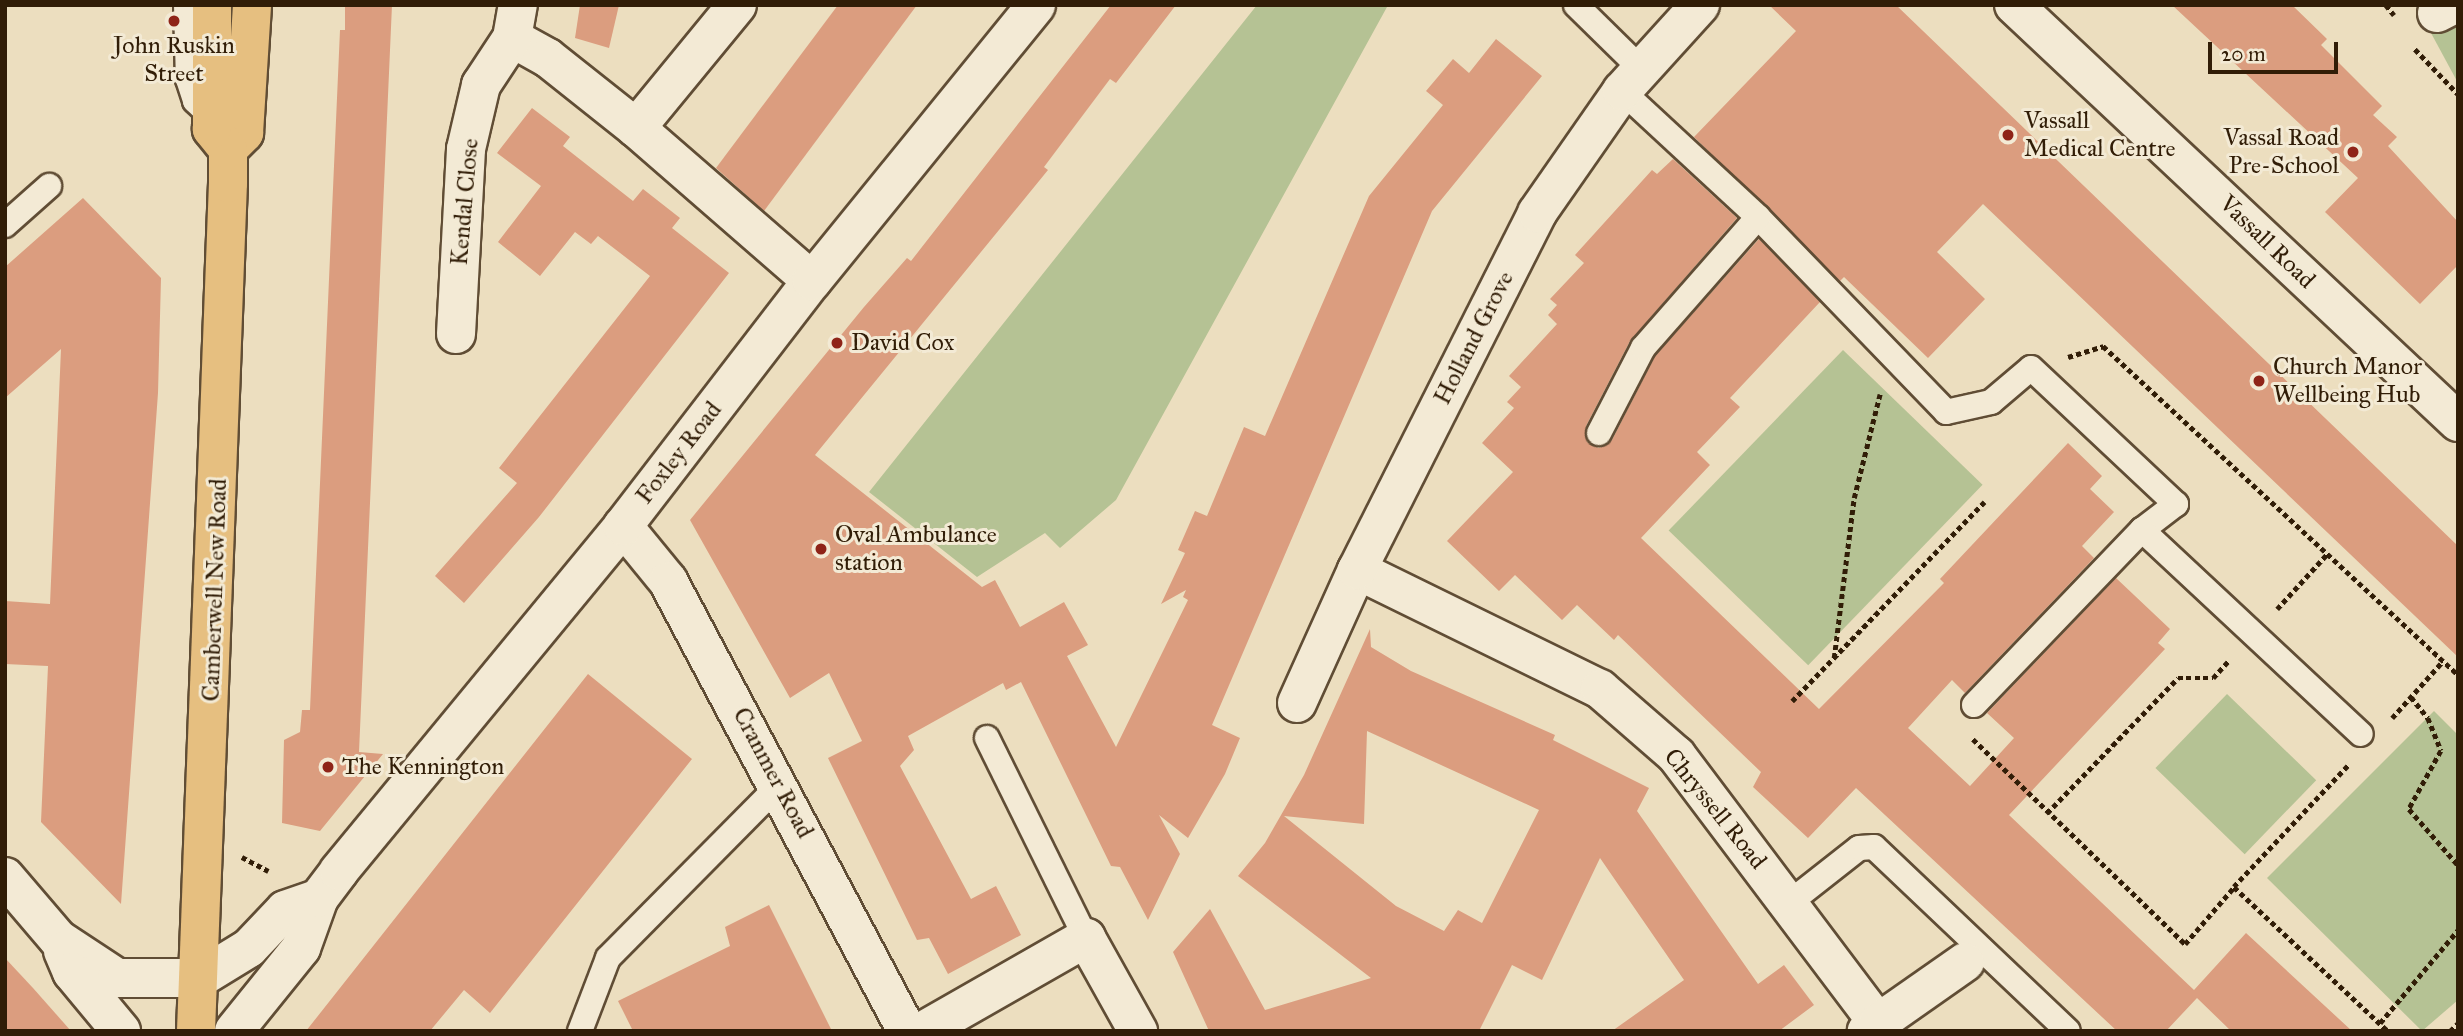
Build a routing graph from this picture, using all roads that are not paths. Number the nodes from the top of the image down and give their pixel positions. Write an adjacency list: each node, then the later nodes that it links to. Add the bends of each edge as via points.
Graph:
1 (186, 5): 12 (lane, via 188,79 195,101)
2 (212, 5): 12 (highway, Camberwell New Road)
3 (252, 5): 12 (highway, Camberwell New Road, via 244,133)
4 (737, 5): 11 (street)
5 (1036, 5): 16 (street, Foxley Road)
6 (1576, 5): 10 (lane)
7 (1700, 5): 10 (street, Holland Grove)
8 (2014, 5): 18 (street, Vassall Road)
9 (515, 21): 11 (street, Kendal Close, via 548,58); 17 (street, Kendal Close, via 481,85 466,149)
10 (1631, 79): 14 (lane); 22 (street, Holland Grove, via 1537,213)
11 (636, 128): 16 (street, Kendal Close)
12 (220, 133): 34 (highway, Camberwell New Road, via 207,852)
13 (50, 186): 15 (lane)
14 (1758, 216): 19 (lane, via 1643,348); 21 (lane, via 1946,412 1992,402 2031,368 2176,504)
15 (5, 225)
16 (812, 281): 20 (street, Foxley Road)
17 (456, 334)
18 (2458, 422)
19 (1599, 433)
20 (623, 526): 27 (street, Cranmer Road, via 668,581); 29 (street, Foxley Road)
21 (2141, 530): 24 (lane); 25 (lane)
22 (1357, 570): 23 (street, Holland Grove); 30 (street, Chryssell Road, via 1600,689 1676,755)
23 (1297, 703)
24 (1974, 705)
25 (2361, 734)
26 (987, 738): 31 (lane)
27 (780, 784): 39 (lane, via 608,958); 40 (street, Cranmer Road)
28 (5, 877): 32 (street)
29 (319, 898): 34 (street, via 285,910 249,948); 38 (street, Foxley Road, via 302,948)
30 (1789, 903): 35 (street, Chryssell Road); 43 (lane, via 1859,848 1874,847)
31 (1086, 938): 41 (street); 42 (street)
32 (58, 939): 34 (street, via 117,978); 36 (street, via 72,972)
33 (1965, 962): 35 (street, Chryssell Road)
34 (200, 978): 37 (highway, Camberwell New Road)
35 (1872, 1027)
36 (121, 1031)
37 (196, 1031)
38 (234, 1031)
39 (580, 1031)
40 (906, 1031)
41 (923, 1031)
42 (1138, 1031)
43 (2068, 1031)

